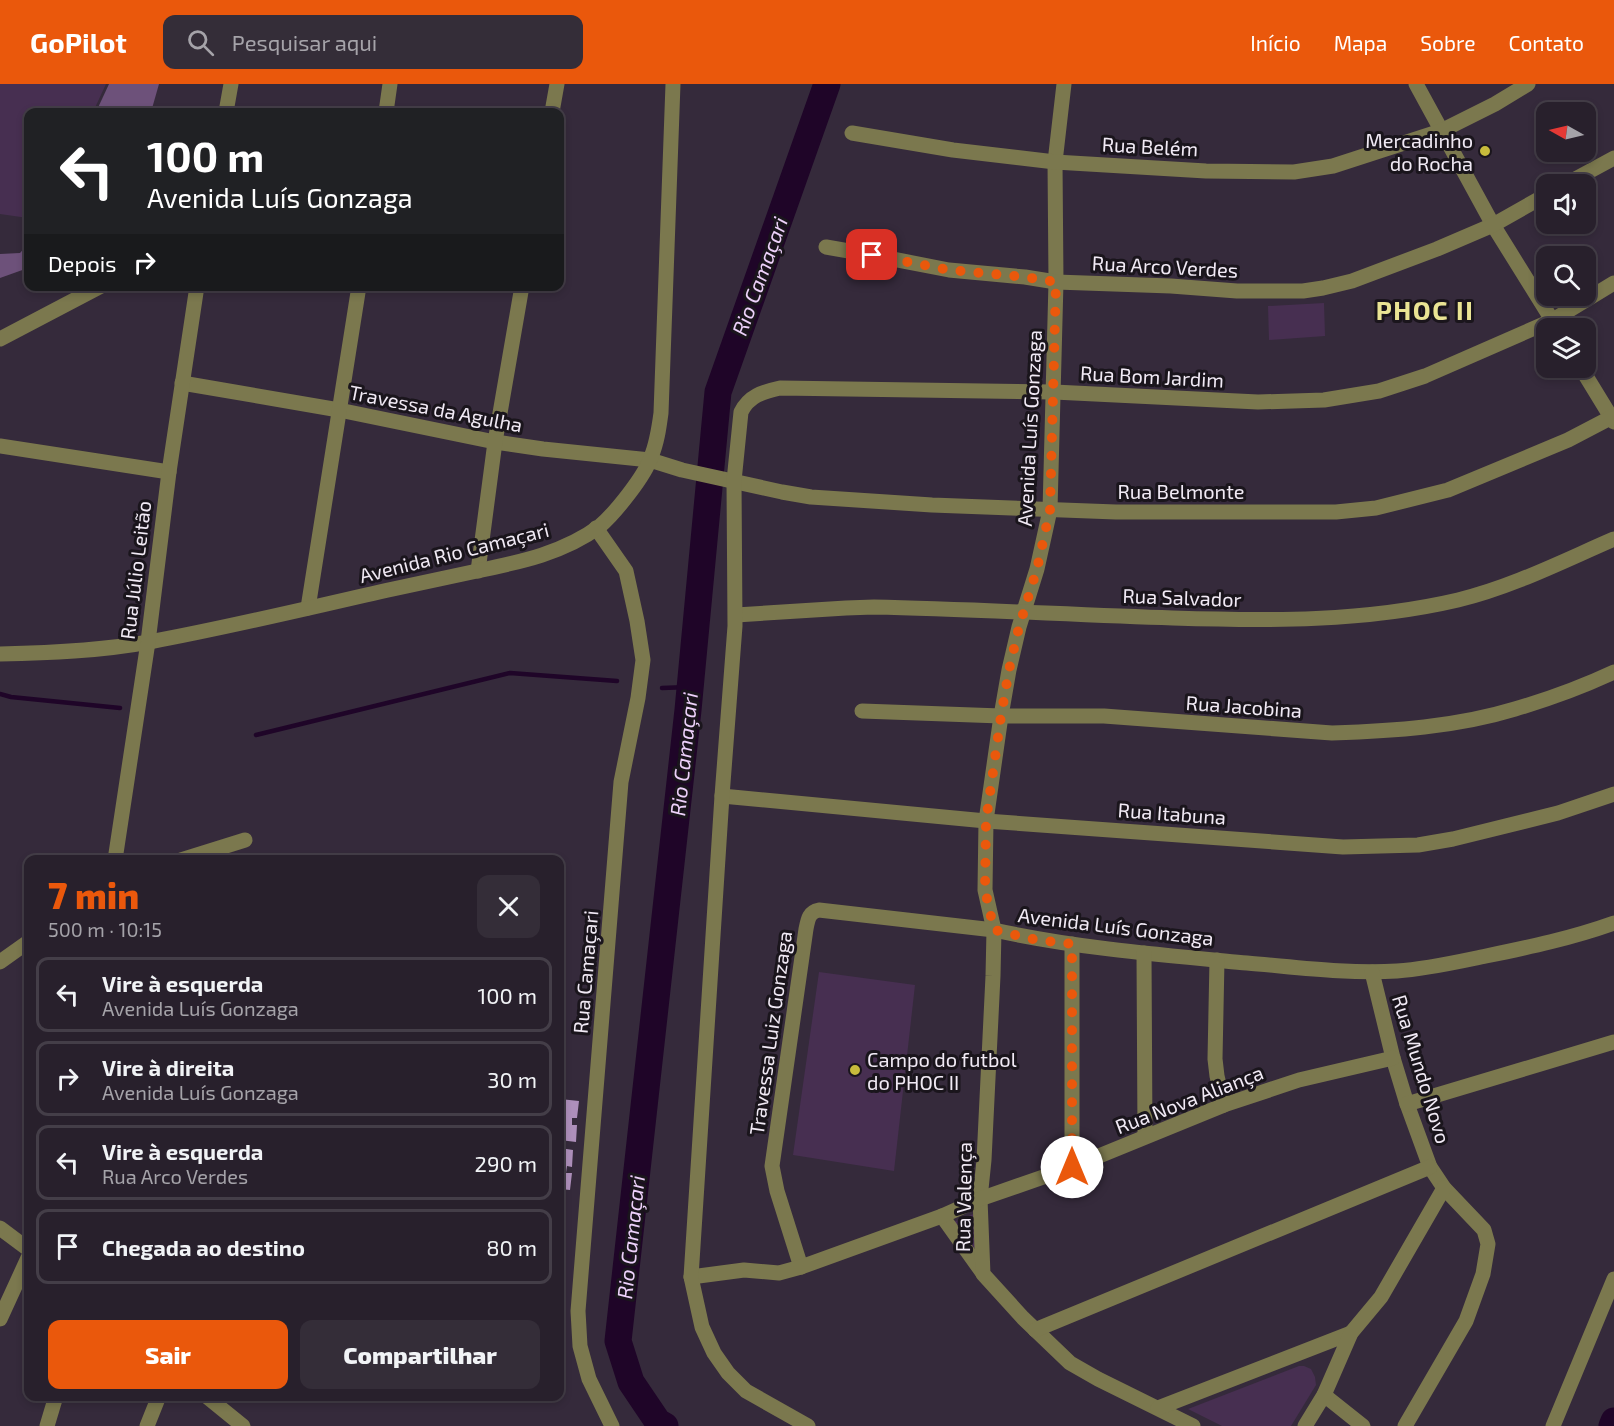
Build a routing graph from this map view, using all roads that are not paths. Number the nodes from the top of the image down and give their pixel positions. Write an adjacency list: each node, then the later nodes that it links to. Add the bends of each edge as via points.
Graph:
1 (231, 84): 8 (street)
2 (390, 84): 9 (street)
3 (557, 84): 10 (street)
4 (673, 84): 36 (street, Avenida Rio Camaçari, via 661,413)
5 (1064, 84): 14 (street, Avenida Luís Gonzaga)
6 (1416, 84): 11 (street)
7 (1528, 84): 11 (street, Rua Belém)
8 (227, 108)
9 (387, 108)
10 (553, 108)
11 (1441, 130): 14 (street, Rua Belém, via 1333,166 1294,172); 17 (street)
12 (852, 133): 14 (street, Rua Belém)
13 (1614, 158): 15 (street)
14 (1055, 162): 19 (street, Avenida Luís Gonzaga)
15 (1584, 174)
16 (1536, 201): 17 (street, Rua Arco Verdes)
17 (1493, 225): 19 (street, Rua Arco Verdes, via 1352,281 1313,290 1237,291); 25 (street)
18 (826, 247): 19 (street, Rua Arco Verdes, via 949,270)
19 (1056, 282): 31 (street, Avenida Luís Gonzaga)
20 (1614, 284): 26 (street, Rua Bom Jardim)
21 (91, 291): 28 (street)
22 (196, 291): 30 (street, Rua Júlio Leitão)
23 (358, 291): 32 (street)
24 (521, 291): 34 (street)
25 (1551, 318)
26 (1564, 318)
27 (1536, 332): 31 (street, Rua Bom Jardim, via 1379,391 1304,402)
28 (0, 339)
29 (1587, 378): 33 (street)
30 (182, 383): 32 (street, Travessa da Agulha); 37 (street, Rua Júlio Leitão)
31 (1054, 392): 38 (street, Rua Bom Jardim, via 828,388 765,391 745,403 741,412); 39 (street, Avenida Luís Gonzaga)
32 (339, 410): 34 (street, Travessa da Agulha); 43 (street)
33 (1613, 419): 39 (street, Rua Belmonte, via 1448,490 1376,508 1336,512)
34 (495, 442): 36 (street, Travessa da Agulha); 42 (street)
35 (0, 446): 37 (street)
36 (650, 460): 38 (street, Travessa da Agulha); 40 (street, Avenida Rio Camaçari, via 615,510)
37 (169, 472): 46 (street, Rua Júlio Leitão)
38 (734, 481): 39 (street, Rua Belmonte, via 812,497); 45 (street, Rua Bom Jardim)
39 (1050, 510): 44 (street, Avenida Luís Gonzaga)
40 (596, 528): 42 (street, Avenida Rio Camaçari, via 555,550); 93 (street, Rua Camaçari, via 626,572 643,660 621,782 578,1311 580,1346 589,1379)
41 (1614, 538): 44 (street, Rua Salvador, via 1492,590 1374,614 1235,620)
42 (478, 571): 43 (street, Avenida Rio Camaçari)
43 (308, 608): 46 (street, Avenida Rio Camaçari)
44 (1024, 612): 45 (street, Rua Salvador, via 855,608); 50 (street, Avenida Luís Gonzaga)
45 (736, 615): 52 (street, Rua Bom Jardim)
46 (148, 642): 47 (street, Avenida Rio Camaçari); 55 (street, Rua Júlio Leitão)
47 (0, 654)
48 (1614, 672): 50 (street, Rua Jacobina, via 1513,710 1447,723 1360,732 1104,716)
49 (862, 711): 50 (street, Rua Jacobina)
50 (1001, 716): 53 (street, Avenida Luís Gonzaga)
51 (1614, 794): 53 (street, Rua Itabuna, via 1492,830 1418,845 1382,847 1303,845)
52 (722, 796): 53 (street, Rua Itabuna); 80 (street, Rua Bom Jardim)
53 (986, 821): 58 (street, Avenida Luís Gonzaga, via 985,890)
54 (245, 840): 56 (street)
55 (117, 855)
56 (197, 855)
57 (1614, 923): 64 (street, Avenida Luís Gonzaga, via 1450,964)
58 (994, 930): 59 (street, Avenida Luís Gonzaga); 73 (street, Rua Valença); 78 (street, Travessa Luiz Gonzaga, via 819,910 810,915 772,1166)
59 (1072, 944): 61 (street, Avenida Luís Gonzaga); 70 (street)
60 (24, 945): 63 (street)
61 (1144, 953): 62 (street, Avenida Luís Gonzaga); 69 (street)
62 (1217, 960): 64 (street, Avenida Luís Gonzaga); 68 (street, via 1215,1059)
63 (0, 962)
64 (1372, 972): 66 (street, Rua Mundo Novo)
65 (1614, 1042): 67 (street)
66 (1394, 1058): 67 (street, Rua Mundo Novo); 68 (street, Rua Nova Aliança, via 1299,1080)
67 (1407, 1104): 71 (street, Rua Mundo Novo)
68 (1224, 1105): 69 (street, Rua Nova Aliança)
69 (1145, 1136): 70 (street, Rua Nova Aliança)
70 (1072, 1167): 73 (street, Rua Nova Aliança)
71 (1430, 1167): 72 (street, Rua Mundo Novo); 83 (street)
72 (1444, 1188): 84 (street, via 1382,1298); 98 (street, Rua Mundo Novo, via 1484,1230 1488,1251 1466,1321)
73 (980, 1199): 74 (street, Rua Nova Aliança); 79 (street, Rua Valença)
74 (942, 1216): 78 (street, Rua Nova Aliança); 79 (street)
75 (0, 1228): 76 (street)
76 (24, 1246)
77 (24, 1267): 82 (street)
78 (801, 1268): 80 (street, Rua Nova Aliança, via 779,1273 744,1270)
79 (983, 1274): 83 (street, Rua Valença)
80 (691, 1277): 94 (street, Rua Bom Jardim, via 702,1327 728,1373 746,1391)
81 (1614, 1279): 99 (street)
82 (0, 1319)
83 (1035, 1330): 89 (street, Rua Valença, via 1070,1362)
84 (1351, 1333): 85 (street); 89 (street)
85 (1324, 1395): 96 (street); 97 (street)
86 (54, 1401): 90 (street)
87 (157, 1401): 91 (street)
88 (212, 1401): 92 (street)
89 (1158, 1408): 95 (street, Rua Valença)
90 (47, 1426)
91 (147, 1426)
92 (243, 1426)
93 (612, 1426)
94 (807, 1426)
95 (1193, 1426)
96 (1305, 1426)
97 (1363, 1426)
98 (1405, 1426)
99 (1553, 1426)

